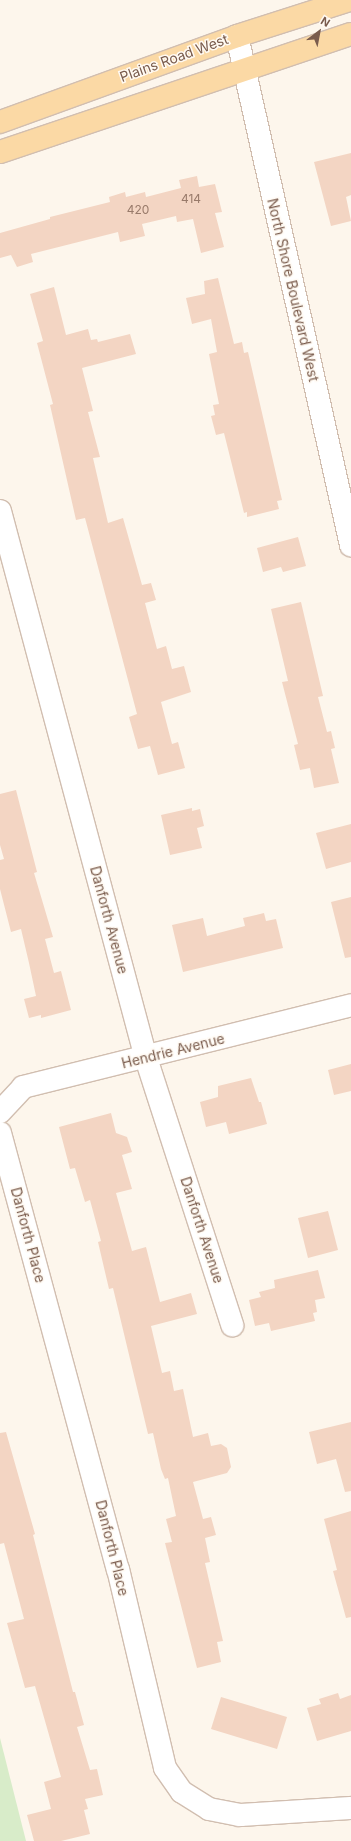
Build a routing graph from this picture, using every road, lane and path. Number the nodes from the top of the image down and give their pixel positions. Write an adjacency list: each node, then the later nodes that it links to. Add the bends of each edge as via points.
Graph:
1 (350, 0): 3 (main road, Plains Road West)
2 (351, 34): 4 (main road)
3 (237, 36): 4 (street, North Shore Boulevard West); 5 (main road, Plains Road West)
4 (244, 70): 6 (main road); 8 (street, North Shore Boulevard West)
5 (0, 122)
6 (0, 152)
7 (0, 511): 10 (street, Danforth Avenue)
8 (351, 545)
9 (351, 1005): 10 (street, Hendrie Avenue)
10 (146, 1058): 11 (street, Hendrie Avenue, via 23,1087); 13 (street, Danforth Avenue)
11 (2, 1107)
12 (0, 1133): 14 (street, Danforth Place, via 118,1569 165,1768 182,1792 209,1809 240,1815)
13 (232, 1325)
14 (351, 1808)

